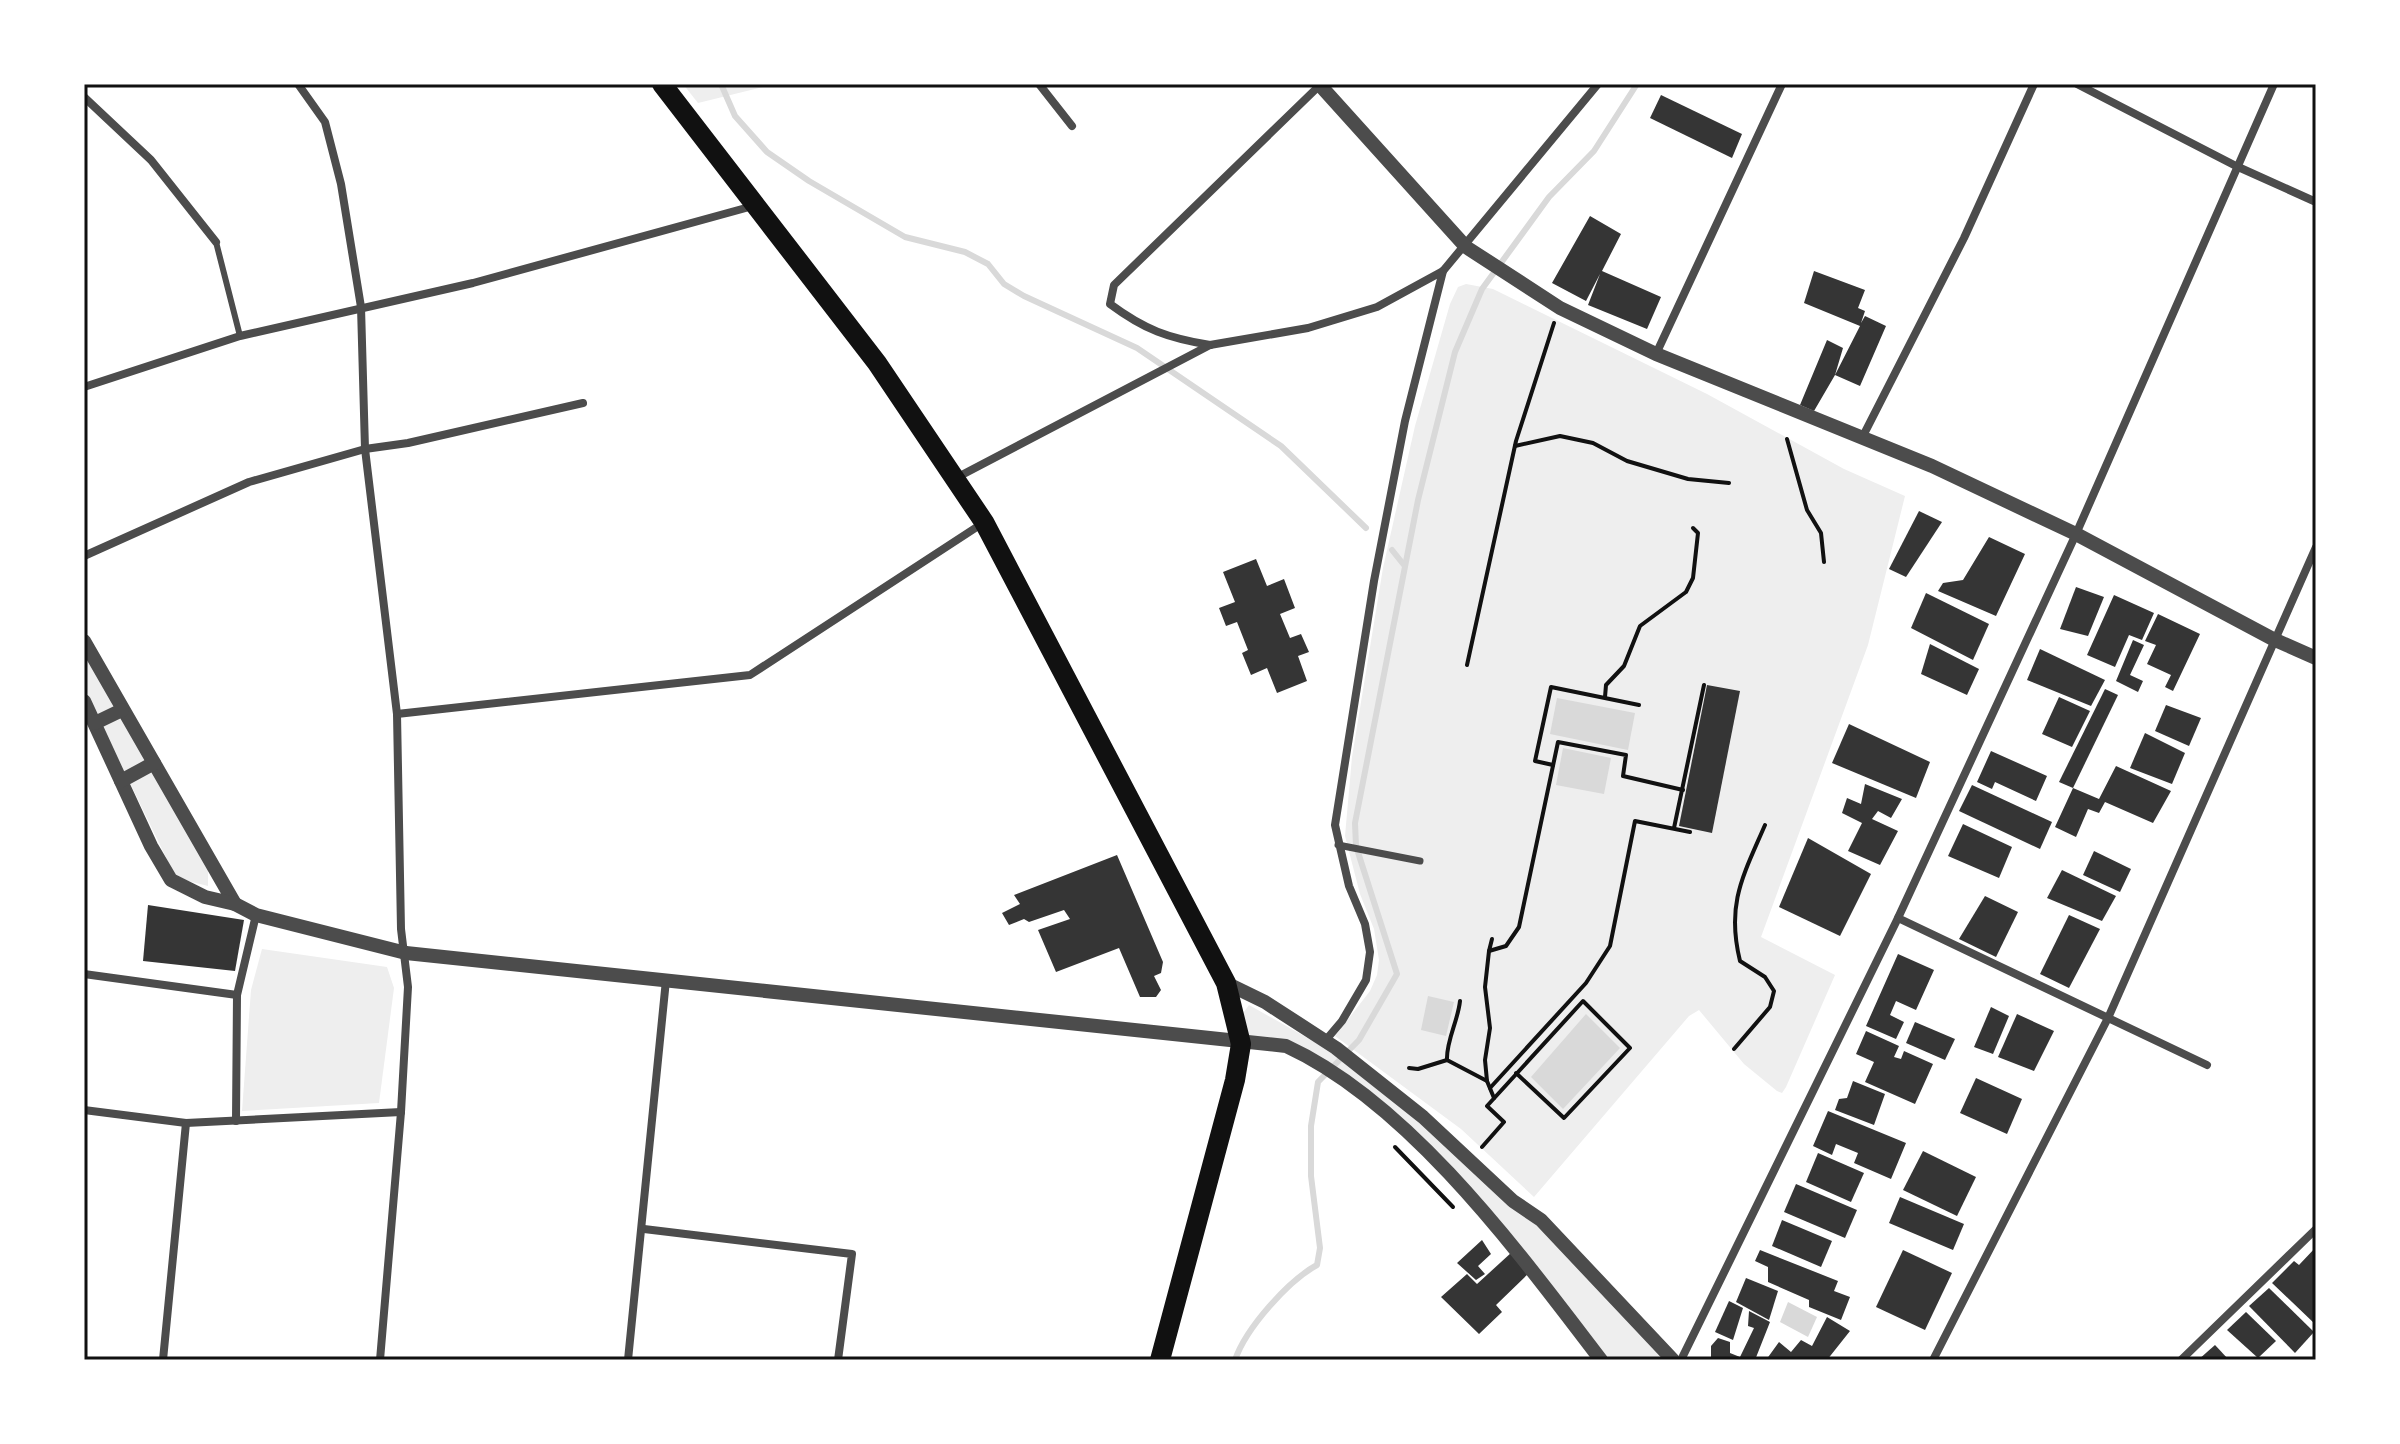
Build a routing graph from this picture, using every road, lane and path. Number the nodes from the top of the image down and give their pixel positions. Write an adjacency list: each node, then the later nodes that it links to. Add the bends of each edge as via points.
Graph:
1 (298, 84): 18 (street, via 325,122)
2 (662, 84): 14 (main road)
3 (1039, 84): 11 (street)
4 (1320, 84): 16 (street); 21 (street, via 1114,285 1110,304 1134,322 1167,338)
5 (1598, 84): 16 (street)
6 (1782, 84): 22 (street)
7 (2034, 84): 25 (street, via 1964,238)
8 (2077, 84): 12 (street)
9 (2274, 84): 12 (street)
10 (84, 97): 15 (street, via 151,160)
11 (1072, 126)
12 (2236, 166): 13 (street); 33 (street)
13 (2316, 202)
14 (758, 205): 18 (street, via 473,283); 29 (main road, via 877,363)
15 (216, 242): 20 (lane)
16 (1466, 247): 17 (street); 22 (street, via 1560,308)
17 (1443, 271): 21 (street, via 1377,307 1308,328); 55 (street, via 1405,421 1374,581 1335,825)
18 (361, 307): 20 (street); 28 (street)
19 (1555, 321): 27 (path)
20 (240, 336): 23 (street)
21 (1210, 345): 29 (street)
22 (1656, 354): 25 (street)
23 (84, 387)
24 (583, 403): 28 (street)
25 (1863, 436): 33 (street)
26 (1787, 439): 36 (path, via 1807,510 1821,533)
27 (1515, 446): 30 (path, via 1560,436 1688,479); 40 (path)
28 (365, 449): 35 (street, via 249,482); 46 (street)
29 (953, 479): 31 (main road)
30 (1729, 483)
31 (984, 522): 46 (street, via 750,675); 65 (main road)
32 (1693, 528): 42 (path, via 1698,550 1686,592 1640,626 1624,666 1606,685)
33 (2076, 534): 37 (street); 59 (street)
34 (2316, 547): 37 (street)
35 (84, 556)
36 (1824, 562)
37 (2273, 639): 39 (street); 68 (street)
38 (84, 641): 45 (street)
39 (2316, 658)
40 (1467, 665)
41 (1704, 685): 51 (path)
42 (1605, 697): 44 (path); 49 (path, via 1551,687 1535,761)
43 (84, 701): 47 (street)
44 (1639, 705)
45 (122, 710): 47 (street); 48 (street)
46 (397, 714): 62 (street, via 401,929)
47 (95, 723): 50 (street)
48 (154, 763): 50 (street); 57 (street)
49 (1553, 765): 51 (path, via 1558,742 1613,752 1626,755 1623,776); 61 (path, via 1519,927 1506,946)
50 (121, 781): 57 (street, via 171,880)
51 (1683, 790): 53 (path)
52 (1765, 825): 71 (path, via 1742,874 1734,935 1740,961 1765,977 1774,991 1770,1007)
53 (1674, 828): 54 (path); 77 (path, via 1635,821 1610,946 1586,983)
54 (1690, 832)
55 (1338, 845): 56 (street); 70 (street, via 1370,952 1366,980)
56 (1420, 861)
57 (235, 904): 58 (street)
58 (256, 915): 62 (street); 66 (street)
59 (1898, 918): 68 (street); 95 (street)
60 (1492, 939): 61 (path)
61 (1489, 951): 76 (path)
62 (406, 953): 64 (street); 80 (street)
63 (84, 974): 66 (street)
64 (666, 980): 69 (street); 86 (street)
65 (1226, 983): 69 (main road); 70 (street)
66 (237, 995): 81 (street)
67 (1460, 1001): 72 (path)
68 (2108, 1018): 73 (street); 96 (street)
69 (1241, 1044): 92 (main road); 93 (street, via 1286,1046 1321,1062 1383,1111 1513,1244)
70 (1330, 1044): 94 (street, via 1541,1220)
71 (1734, 1049)
72 (1447, 1060): 74 (path); 76 (path)
73 (2207, 1065)
74 (1409, 1068)
75 (1516, 1073): 75 (path, via 1583,1001 1630,1048 1564,1118); 78 (path)
76 (1487, 1081): 77 (path)
77 (1490, 1088): 78 (path)
78 (1494, 1098): 84 (path, via 1487,1106 1504,1122)
79 (84, 1110): 82 (street)
80 (401, 1112): 81 (street); 89 (street)
81 (236, 1121): 82 (street)
82 (186, 1123): 88 (street)
83 (1385, 1137): 85 (path)
84 (1482, 1147)
85 (1462, 1215)
86 (644, 1229): 90 (street); 91 (street, via 852,1254)
87 (2316, 1229): 97 (street)
88 (163, 1360)
89 (380, 1360)
90 (628, 1360)
91 (838, 1360)
92 (1160, 1360)
93 (1601, 1360)
94 (1673, 1360)
95 (1681, 1360)
96 (1933, 1360)
97 (2181, 1360)

